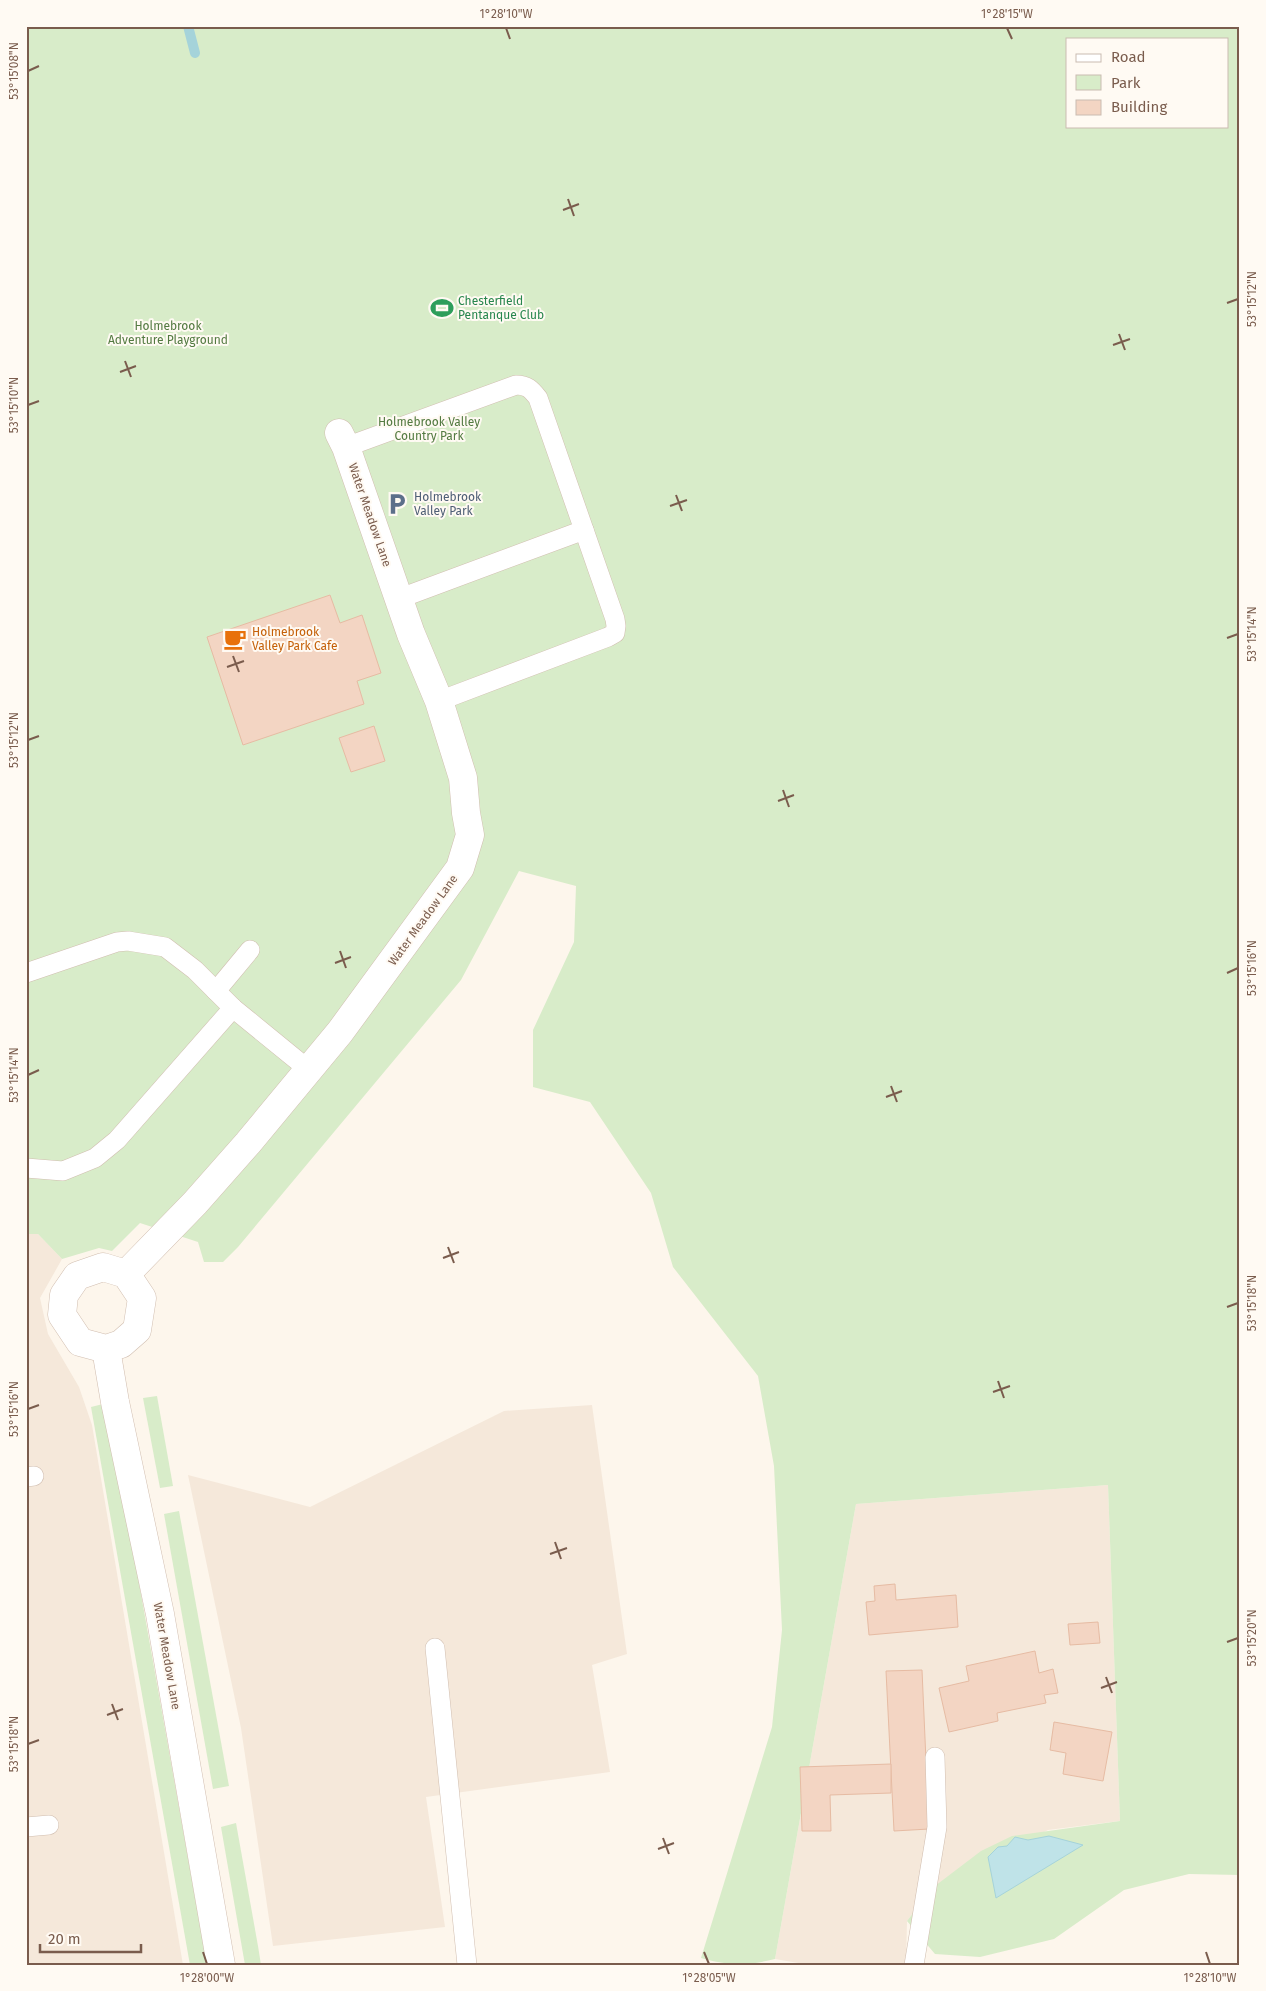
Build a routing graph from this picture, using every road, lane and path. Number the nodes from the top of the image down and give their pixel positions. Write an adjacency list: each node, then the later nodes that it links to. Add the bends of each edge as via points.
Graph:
1 (343, 440): 2 (lane, via 516,385 525,385 538,398); 3 (street, Water Meadow Lane)
2 (584, 530): 3 (lane); 4 (lane, via 615,619 615,633)
3 (398, 599): 4 (street, Water Meadow Lane)
4 (440, 701): 9 (street, Water Meadow Lane, via 463,778 470,835 460,868)
5 (250, 950): 7 (lane)
6 (26, 972): 7 (lane, via 128,941 165,947)
7 (216, 991): 8 (lane)
8 (233, 1008): 9 (lane); 10 (lane, via 117,1140 95,1158 63,1171)
9 (309, 1070): 11 (street, Water Meadow Lane, via 202,1196)
10 (26, 1168)
11 (126, 1274): 12 (street, via 142,1298 137,1330 121,1344); 12 (street, via 103,1267 77,1276 64,1295 62,1315 80,1342)
12 (106, 1349): 17 (street, Water Meadow Lane, via 160,1614)
13 (435, 1648): 18 (lane)
14 (935, 1757): 19 (lane, via 937,1827)
15 (49, 1825): 16 (lane)
16 (26, 1827)
17 (220, 1965)
18 (467, 1965)
19 (914, 1965)

